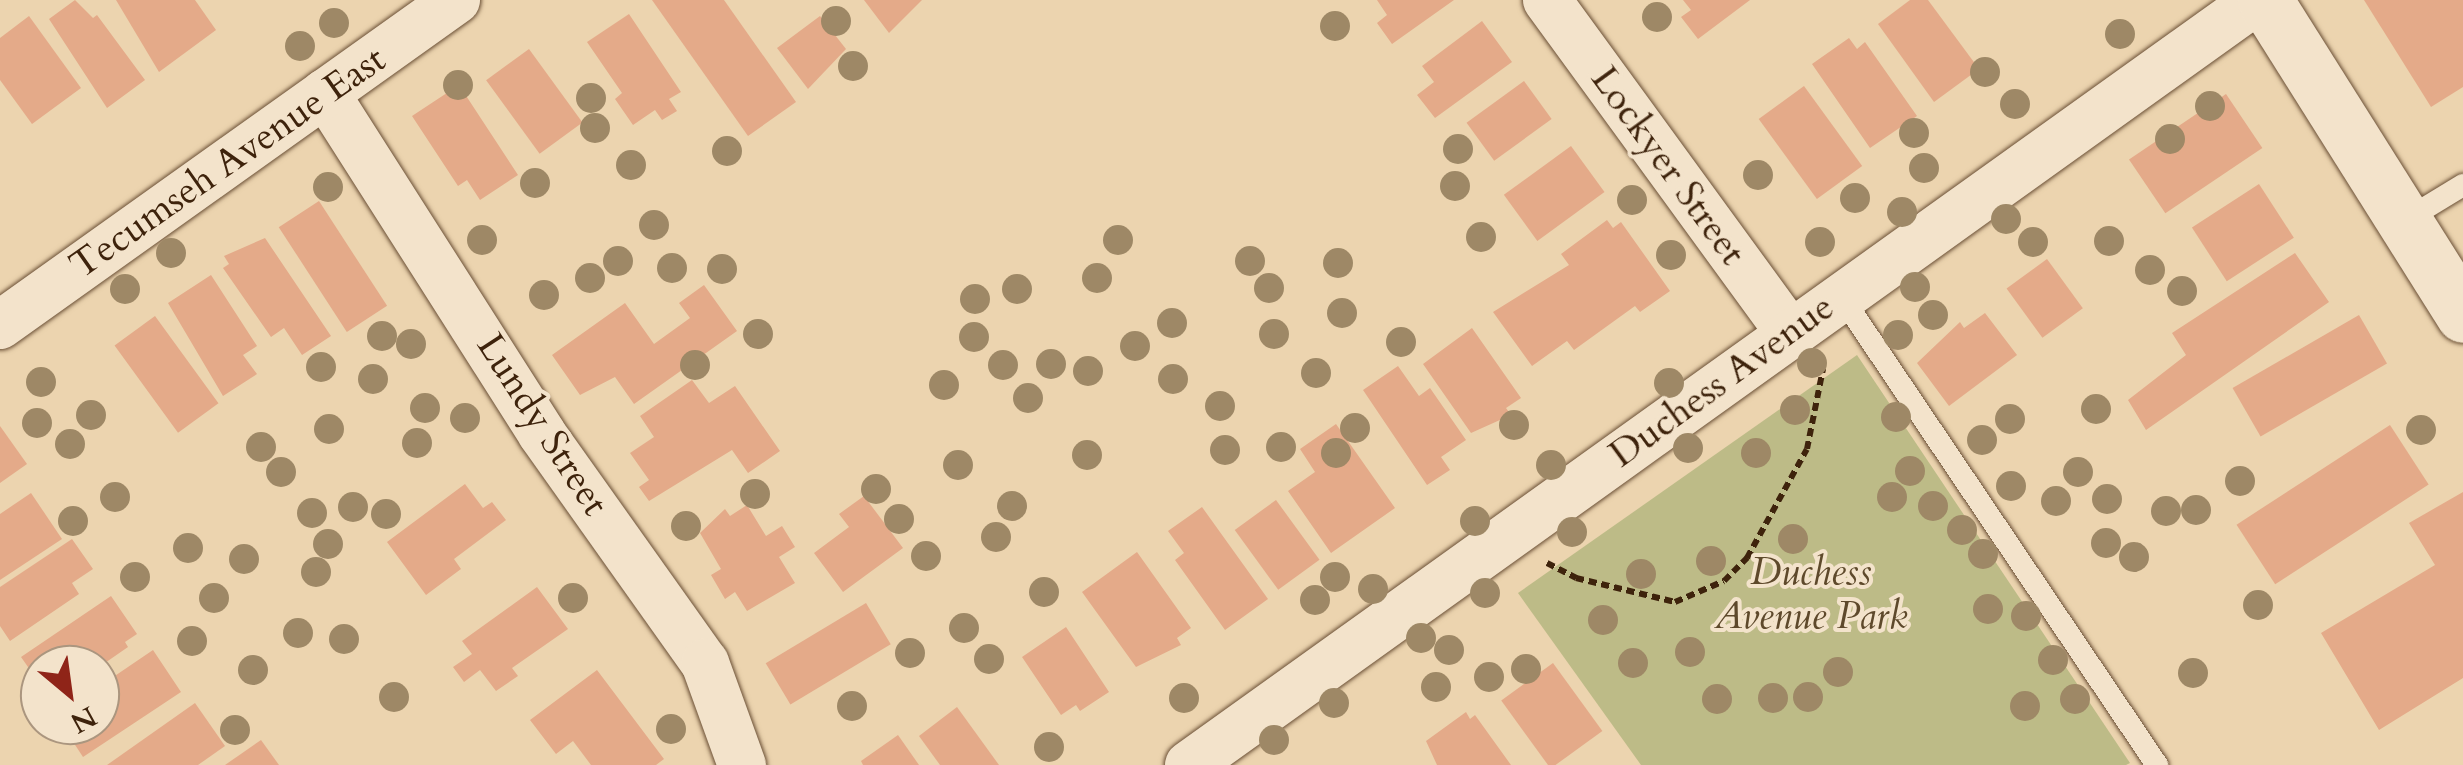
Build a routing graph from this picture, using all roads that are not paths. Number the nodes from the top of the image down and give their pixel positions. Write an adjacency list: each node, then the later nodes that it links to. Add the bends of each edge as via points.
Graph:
1 (456, 0): 5 (street, Tecumseh Avenue East)
2 (1547, 0): 11 (street, Lockyer Street)
3 (2258, 0): 8 (street, Duchess Avenue)
4 (2265, 0): 7 (main road)
5 (326, 93): 10 (street, Tecumseh Avenue East); 12 (street, Lundy Street, via 542,434 705,663)
6 (2463, 184): 7 (lane)
7 (2404, 221): 9 (main road)
8 (1839, 297): 11 (street, Duchess Avenue); 14 (lane)
9 (2463, 315)
10 (0, 326)
11 (1790, 333): 13 (street, Duchess Avenue)
12 (742, 765)
13 (1190, 765)
14 (2157, 765)

